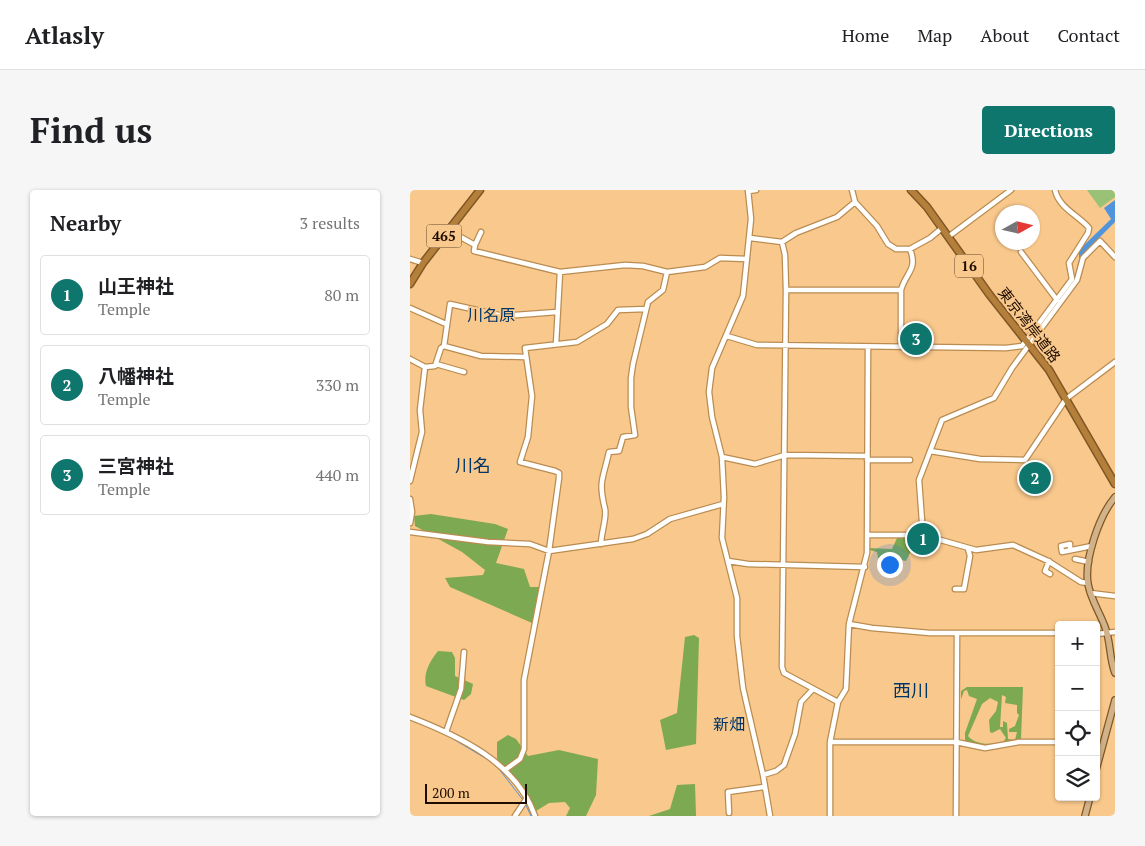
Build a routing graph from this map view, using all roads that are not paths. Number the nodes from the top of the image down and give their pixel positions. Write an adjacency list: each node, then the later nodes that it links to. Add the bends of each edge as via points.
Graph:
1 (756, 190): 7 (street)
2 (852, 190): 8 (street)
3 (911, 190): 9 (highway, 東京湾岸道路 / 16)
4 (1011, 190): 12 (street)
5 (1055, 190): 27 (street, via 1068,210 1089,228 1069,263 1072,279)
6 (478, 191): 10 (highway, 465)
7 (748, 191): 13 (street, via 752,219)
8 (856, 202): 14 (street, via 837,217); 16 (street, via 888,244 896,249)
9 (942, 228): 12 (highway, 東京湾岸道路 / 16); 16 (street)
10 (448, 230): 15 (street); 21 (highway, 465)
11 (481, 232): 15 (street)
12 (948, 236): 34 (highway, 東京湾岸道路 / 16)
13 (750, 238): 14 (street); 20 (street)
14 (782, 242): 25 (street)
15 (475, 245): 22 (street, via 474,251)
16 (910, 249): 26 (street, via 912,270)
17 (1021, 252): 27 (street)
18 (1115, 257): 34 (street, via 1100,241 1087,252 1077,280)
19 (410, 259): 21 (street)
20 (747, 259): 23 (street, via 720,258 705,267); 32 (street, via 743,296)
21 (423, 264): 24 (highway, 465)
22 (560, 272): 23 (street, via 625,265); 30 (street)
23 (667, 272): 29 (street, via 665,286 653,296)
24 (410, 284)
25 (786, 290): 26 (street); 36 (street)
26 (901, 290): 38 (street)
27 (1057, 300): 34 (street)
28 (410, 308): 31 (street)
29 (646, 309): 33 (street, via 618,310 607,324 577,342); 60 (street, via 630,378 635,435 623,437 619,451 609,452 607,468 601,476 600,492 605,509)
30 (557, 312): 31 (street, via 503,316 450,304); 33 (street)
31 (446, 324): 35 (street)
32 (727, 336): 36 (street, via 757,345); 48 (street, via 712,368 709,392)
33 (556, 344): 39 (street, via 525,348)
34 (1028, 344): 38 (street, via 1017,348); 45 (highway, 東京湾岸道路 / 16, via 1049,370); 46 (street, via 994,398 942,420)
35 (444, 346): 39 (street, via 481,356); 42 (street)
36 (786, 346): 37 (street); 47 (street)
37 (868, 346): 38 (street); 49 (street)
38 (901, 347)
39 (525, 357): 64 (street, via 532,396 528,437 520,462 559,473)
40 (410, 359): 43 (street)
41 (1115, 362): 45 (street)
42 (436, 364): 43 (street, via 432,368); 44 (street)
43 (425, 367): 51 (street, via 420,410 422,432)
44 (464, 372)
45 (1066, 400): 46 (street, via 1026,460 980,459); 52 (highway, 東京湾岸道路 / 16)
46 (930, 451): 59 (street, via 919,480)
47 (785, 455): 48 (street, via 755,464); 49 (street); 69 (street)
48 (722, 457): 55 (street)
49 (867, 458): 50 (street); 58 (street)
50 (910, 460)
51 (410, 481)
52 (1115, 484)
53 (1115, 497): 61 (main road)
54 (410, 499): 56 (street)
55 (723, 504): 60 (street, via 670,519 633,539); 66 (street, via 722,538)
56 (410, 523)
57 (410, 532): 64 (street, via 530,544)
58 (867, 535): 59 (street); 70 (street)
59 (923, 535): 62 (street)
60 (601, 544): 64 (street)
61 (1092, 546): 63 (street); 68 (main road)
62 (968, 549): 67 (street, via 1013,545); 73 (street, via 970,556 964,589)
63 (1070, 550)
64 (548, 551): 93 (street, via 524,680 524,750 520,759)
65 (1077, 558): 68 (street)
66 (728, 561): 69 (street); 94 (street, via 737,598 737,636 746,708)
67 (1049, 561): 71 (street, via 1045,571); 72 (street)
68 (1088, 562): 72 (main road)
69 (784, 564): 70 (street); 84 (street, via 782,667 784,673)
70 (865, 567): 76 (street)
71 (1050, 574)
72 (1088, 583): 74 (main road)
73 (955, 589)
74 (1090, 593): 75 (street); 77 (main road)
75 (1115, 596)
76 (850, 624): 79 (street); 86 (street, via 846,689)
77 (1107, 632): 78 (street); 81 (street); 83 (main road)
78 (1115, 632)
79 (957, 633): 80 (street); 90 (street)
80 (1055, 633)
81 (1100, 633)
82 (464, 652): 88 (street, via 461,689)
83 (1115, 673)
84 (813, 689): 86 (street); 94 (street, via 801,702 795,734 784,765)
85 (1115, 700): 92 (main road)
86 (838, 702): 89 (street)
87 (410, 717): 88 (street)
88 (446, 732): 93 (street)
89 (830, 742): 90 (street); 102 (street)
90 (956, 742): 91 (street, via 985,748 1019,742); 103 (street)
91 (1055, 742)
92 (1100, 744)
93 (505, 770): 96 (street)
94 (763, 775): 95 (street)
95 (764, 787): 98 (street, via 728,792); 101 (street)
96 (525, 800): 99 (street); 100 (street)
97 (1089, 801): 104 (main road)
98 (729, 813)
99 (516, 816)
100 (535, 816)
101 (770, 816)
102 (830, 816)
103 (956, 816)
104 (1085, 816)

